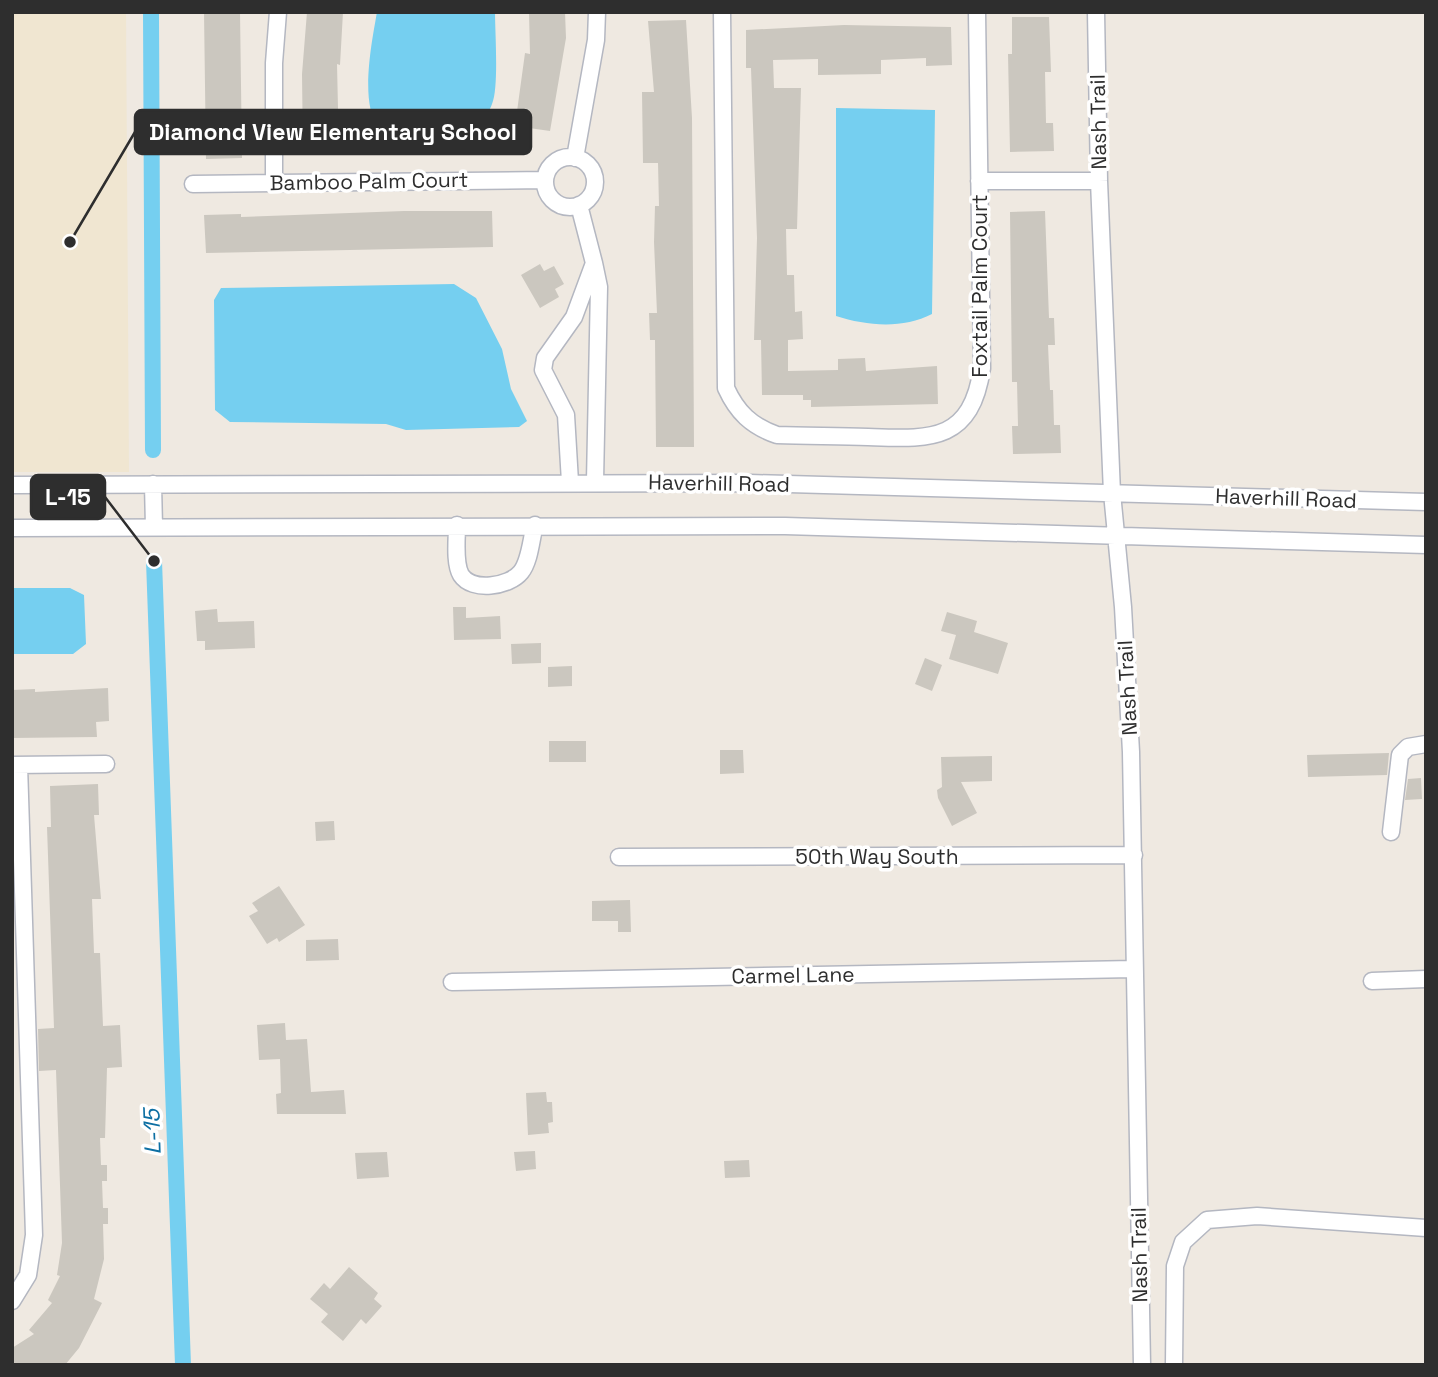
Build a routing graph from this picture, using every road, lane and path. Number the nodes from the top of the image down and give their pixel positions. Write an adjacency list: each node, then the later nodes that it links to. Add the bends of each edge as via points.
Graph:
1 (278, 12): 10 (street)
2 (597, 12): 6 (street)
3 (722, 12): 8 (street, Foxtail Palm Court, via 726,388 744,418 777,435 927,438 956,425 969,412 978,395 982,368)
4 (977, 12): 8 (street, Foxtail Palm Court)
5 (1096, 12): 9 (street, Nash Trail)
6 (575, 158): 7 (street, via 555,162); 12 (street, via 590,167 594,185)
7 (545, 180): 10 (street, Bamboo Palm Court); 12 (street, via 555,202)
8 (979, 181): 9 (street)
9 (1099, 181): 18 (street, Nash Trail)
10 (274, 182): 11 (street, Bamboo Palm Court)
11 (192, 184)
12 (579, 205): 13 (street)
13 (594, 263): 14 (street, via 598,287); 15 (street, via 574,317 545,358 543,370 566,415)
14 (595, 481): 15 (street, Haverhill Road); 18 (street, Haverhill Road)
15 (570, 482): 16 (street, Haverhill Road)
16 (153, 484): 17 (street, Haverhill Road); 22 (street)
17 (12, 485)
18 (1112, 493): 19 (street, Haverhill Road); 24 (street, Nash Trail)
19 (1426, 502)
20 (457, 525): 21 (street, Haverhill Road); 21 (street, via 459,571 473,584 490,585 511,582 522,571); 22 (street, Haverhill Road)
21 (535, 525): 24 (street, Haverhill Road)
22 (154, 527): 23 (street, Haverhill Road)
23 (12, 528)
24 (1114, 535): 25 (street, Haverhill Road); 30 (street, Nash Trail, via 1123,607)
25 (1426, 545)
26 (1426, 744): 29 (street, via 1408,747 1400,755)
27 (106, 764): 28 (street)
28 (16, 765): 37 (street, via 34,1235 28,1275)
29 (1391, 832)
30 (1134, 855): 31 (street, 50th Way South); 32 (street, Nash Trail)
31 (619, 858)
32 (1133, 969): 35 (street, Carmel Lane); 38 (street, Nash Trail)
33 (1426, 979): 34 (street)
34 (1372, 981)
35 (452, 982)
36 (1426, 1228): 39 (street, via 1257,1216 1207,1220 1183,1242 1175,1266)
37 (12, 1301)
38 (1142, 1365)
39 (1174, 1365)

